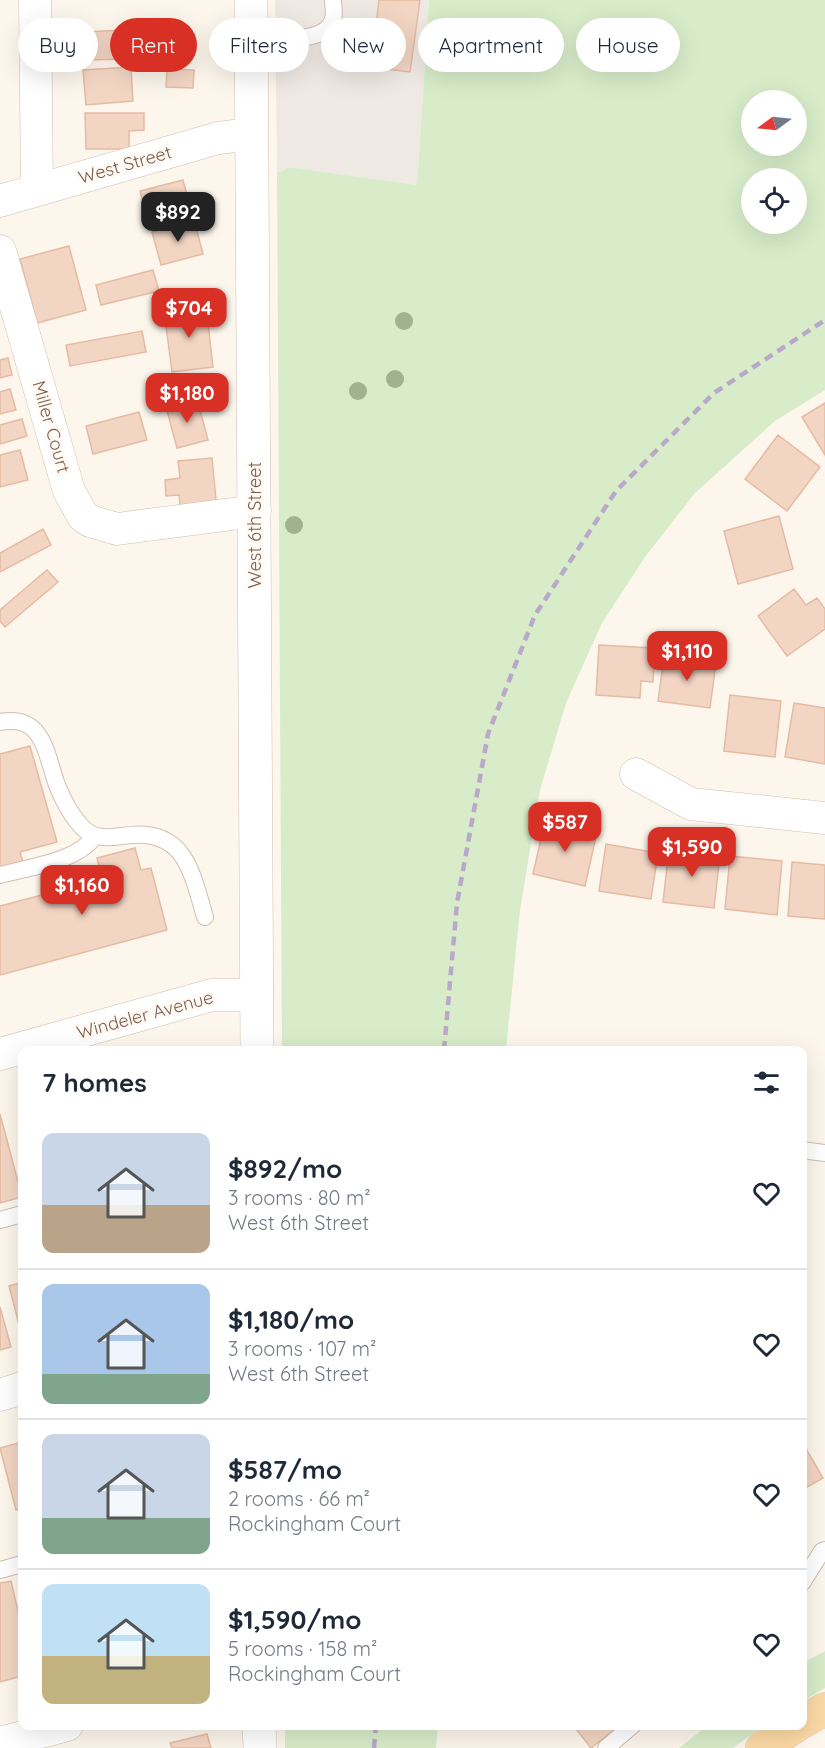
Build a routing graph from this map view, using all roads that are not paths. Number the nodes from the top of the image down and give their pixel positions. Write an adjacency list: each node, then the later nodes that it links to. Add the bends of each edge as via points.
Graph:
1 (35, 0): 8 (street)
2 (251, 0): 4 (street, West 6th Street)
3 (333, 0): 5 (lane, via 333,20 325,32)
4 (250, 18)
5 (309, 37)
6 (250, 72): 7 (street, West 6th Street)
7 (251, 134): 8 (street, West Street, via 218,138); 11 (street, West 6th Street)
8 (37, 190): 9 (street, West Street)
9 (0, 201)
10 (0, 251): 11 (street, Miller Court, via 69,491 83,516 117,529)
11 (255, 511): 18 (street, West 6th Street)
12 (0, 722): 15 (lane, via 13,721 32,728 45,748 66,805)
13 (636, 774): 14 (street, via 691,804)
14 (825, 818)
15 (94, 836): 16 (lane, via 89,845 76,853); 17 (lane, via 148,833 172,844 193,878)
16 (0, 875)
17 (205, 917)
18 (257, 995): 19 (street, Windeler Avenue, via 212,995); 20 (street, West 6th Street)
19 (26, 1046)
20 (257, 1046)
21 (18, 1048): 22 (street, Windeler Avenue)
22 (0, 1053)
23 (807, 1151): 24 (lane)
24 (825, 1153)
25 (18, 1215): 26 (lane)
26 (0, 1220)
27 (18, 1389): 28 (street)
28 (0, 1395)
29 (825, 1550): 32 (lane)
30 (18, 1565): 31 (lane)
31 (0, 1570)
32 (807, 1575)
33 (825, 1709): 34 (main road)
34 (807, 1719)
35 (48, 1730): 39 (street)
36 (259, 1730): 40 (street)
37 (627, 1730): 41 (lane)
38 (789, 1730): 42 (main road)
39 (0, 1743)
40 (260, 1748)
41 (606, 1748)
42 (762, 1748)

